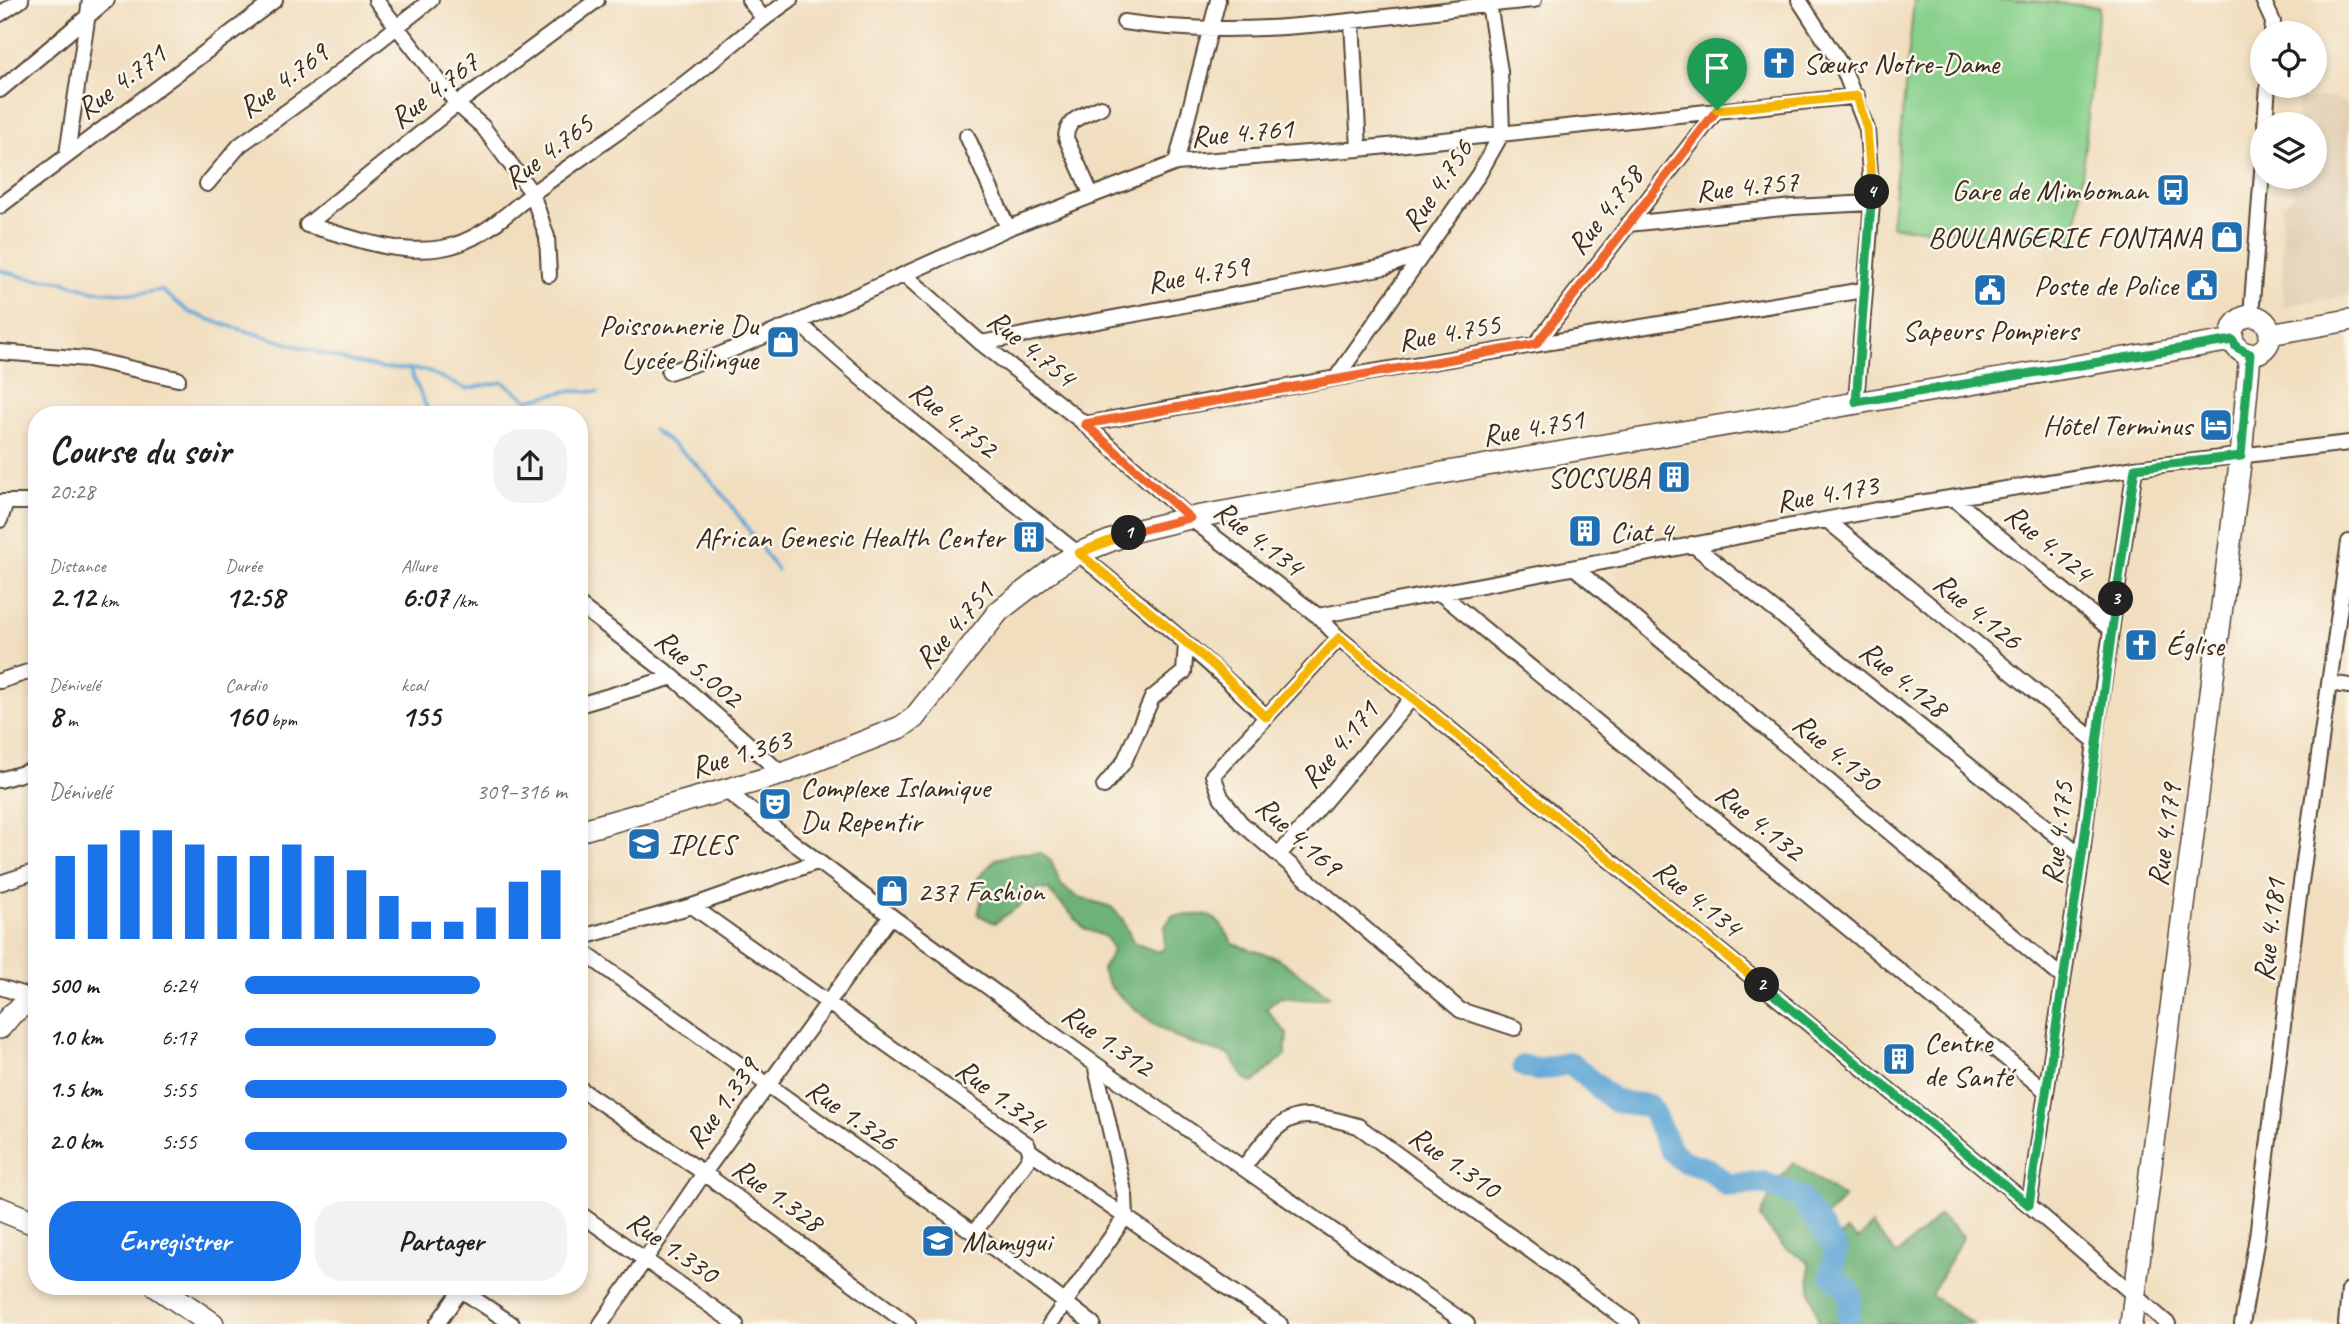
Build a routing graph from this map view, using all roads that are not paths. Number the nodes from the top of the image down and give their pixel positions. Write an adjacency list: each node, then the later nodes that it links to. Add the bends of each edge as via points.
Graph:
1 (21, 0): 15 (street)
2 (107, 0): 14 (street)
3 (275, 0): 30 (street, Rue 4.771)
4 (376, 0): 20 (street)
5 (431, 0): 20 (street, Rue 4.769)
6 (597, 0): 24 (street, Rue 4.767)
7 (749, 0): 16 (street)
8 (790, 0): 16 (street, Rue 4.765)
9 (1218, 0): 21 (street)
10 (1534, 0): 13 (street)
11 (1799, 0): 23 (street)
12 (2263, 0): 17 (street)
13 (1486, 2): 19 (street); 27 (street, Rue 4.756, via 1500,71)
14 (90, 6): 22 (street); 30 (street)
15 (0, 14)
16 (763, 18): 34 (street, Rue 4.765, via 693,77)
17 (2273, 21)
18 (1124, 22): 21 (street)
19 (1352, 22): 21 (street); 29 (street)
20 (395, 26): 24 (street); 32 (street, Rue 4.769, via 240,145)
21 (1212, 31): 31 (street)
22 (0, 90)
23 (1857, 96): 26 (street, Rue 4.761); 36 (street, via 1867,129)
24 (457, 104): 34 (street, via 483,127); 39 (street, Rue 4.767)
25 (1101, 107): 35 (street, via 1070,122 1066,129)
26 (1717, 110): 27 (street, Rue 4.761); 38 (street, Rue 4.758)
27 (1502, 133): 29 (street, Rue 4.761); 41 (street, Rue 4.756)
28 (967, 136): 40 (street)
29 (1359, 149): 31 (street, Rue 4.761)
30 (67, 155): 37 (street, Rue 4.771)
31 (1177, 163): 35 (street, Rue 4.761)
32 (207, 184)
33 (2261, 189): 45 (street)
34 (532, 193): 39 (street, Rue 4.765, via 484,231 441,248 410,250); 42 (street, via 547,237)
35 (1092, 196): 40 (street, Rue 4.761)
36 (1872, 203): 38 (street, Rue 4.757); 44 (street)
37 (0, 206)
38 (1628, 223): 51 (street, Rue 4.758)
39 (307, 225)
40 (1008, 228): 43 (street, Rue 4.761)
41 (1423, 253): 50 (street, Rue 4.759, via 1385,267); 55 (street, Rue 4.756)
42 (549, 275)
43 (905, 275): 47 (street, Rue 4.761); 50 (street, Rue 4.754)
44 (1863, 289): 51 (street, Rue 4.755); 57 (street)
45 (2251, 316): 48 (main road, via 2264,321); 49 (main road, via 2234,326)
46 (2349, 320): 48 (main road)
47 (798, 322): 54 (street, Rue 4.761); 70 (street, Rue 4.752)
48 (2270, 334): 53 (main road, via 2264,349)
49 (2233, 340): 53 (main road); 57 (main road, Rue 4.751)
50 (981, 343): 58 (street, Rue 4.754)
51 (1536, 344): 55 (street, Rue 4.755)
52 (0, 352): 56 (street, via 88,359)
53 (2250, 354): 60 (main road, Rue 4.179)
54 (669, 372)
55 (1336, 378): 58 (street, Rue 4.755)
56 (178, 379)
57 (1856, 402): 65 (main road, Rue 4.751)
58 (1085, 424): 65 (street, Rue 4.754)
59 (2349, 443): 60 (street, Rue 4.173)
60 (2241, 456): 61 (street, Rue 4.173); 129 (main road, Rue 4.179)
61 (2135, 468): 62 (street, Rue 4.173); 76 (street, Rue 4.175)
62 (1953, 498): 67 (street, Rue 4.173); 76 (street, Rue 4.124)
63 (28, 503): 64 (street)
64 (3, 504): 66 (street)
65 (1190, 518): 70 (main road, Rue 4.751, via 1135,531); 75 (street, Rue 4.134)
66 (0, 520)
67 (1828, 521): 69 (street, Rue 4.173); 88 (street, Rue 4.126)
68 (2349, 542): 72 (street, Rue 4.181)
69 (1692, 544): 71 (street, Rue 4.173); 96 (street, Rue 4.128)
70 (1079, 553): 78 (street, Rue 4.752); 87 (main road, Rue 4.751, via 999,611)
71 (1575, 568): 73 (street, Rue 4.173); 104 (street, Rue 4.130)
72 (2347, 577): 82 (street, Rue 4.181)
73 (1440, 593): 75 (street, Rue 4.173); 113 (street, Rue 4.132)
74 (588, 612): 80 (street, Rue 5.002)
75 (1318, 616): 77 (street, Rue 4.134)
76 (2111, 629): 88 (street, Rue 4.175)
77 (1339, 638): 84 (street, Rue 4.134); 86 (street, Rue 4.169)
78 (1186, 644): 86 (street, Rue 4.752); 92 (street, via 1184,672 1152,698 1124,762)
79 (28, 672): 81 (street)
80 (673, 677): 85 (street); 90 (street, Rue 5.002)
81 (0, 681)
82 (2329, 683): 83 (street); 144 (street, Rue 4.181)
83 (2349, 686)
84 (1412, 698): 95 (street, Rue 4.171); 118 (street, Rue 4.134)
85 (588, 702)
86 (1266, 717): 95 (street, Rue 4.169, via 1213,775 1221,797 1240,822)
87 (914, 718): 90 (main road, Rue 1.363, via 884,735)
88 (2095, 741): 96 (street, Rue 4.175)
89 (28, 772): 91 (street)
90 (782, 774): 93 (main road, Rue 1.363)
91 (0, 780)
92 (1104, 786)
93 (724, 790): 94 (main road, Rue 1.363); 97 (street, Rue 1.312)
94 (588, 828)
95 (1279, 855): 110 (street, Rue 4.169, via 1460,1010)
96 (2082, 856): 104 (street, Rue 4.175)
97 (817, 862): 100 (street); 101 (street, Rue 1.312)
98 (28, 875): 99 (street)
99 (0, 883)
100 (692, 906): 102 (street); 108 (street, Rue 1.324)
101 (891, 916): 108 (street, Rue 1.339); 111 (street, Rue 1.312)
102 (588, 935)
103 (588, 956): 112 (street, Rue 1.326)
104 (2063, 978): 113 (street, Rue 4.175)
105 (0, 987): 106 (street)
106 (28, 995)
107 (28, 1003): 109 (main road)
108 (828, 1003): 112 (street, Rue 1.339); 115 (street, Rue 1.324, via 1027,1144)
109 (0, 1028)
110 (1515, 1028)
111 (1095, 1064): 116 (street, Rue 1.312); 120 (street)
112 (766, 1087): 117 (street, Rue 1.339); 123 (street, Rue 1.326)
113 (2046, 1091): 118 (street, Rue 4.175)
114 (588, 1094): 117 (street, Rue 1.328)
115 (1030, 1151): 120 (street, Rue 1.324); 123 (street)
116 (1243, 1168): 140 (street, Rue 1.312); 141 (street, Rue 1.310, via 1277,1125 1297,1116 1323,1116 1358,1126)
117 (704, 1173): 124 (street, Rue 1.339); 136 (street, Rue 1.328)
118 (2029, 1205): 129 (street, Rue 4.134)
119 (0, 1209): 122 (main road)
120 (1126, 1216): 130 (street); 139 (street, Rue 1.324)
121 (588, 1219): 124 (street, Rue 1.330)
122 (28, 1220)
123 (974, 1234): 130 (street, Rue 1.326)
124 (645, 1259): 134 (street, Rue 1.339); 135 (street, Rue 1.330)
125 (2349, 1290): 145 (street)
126 (170, 1295): 131 (main road)
127 (454, 1295): 132 (street)
128 (468, 1295): 133 (street)
129 (2135, 1296): 142 (main road, Rue 4.179); 143 (street, Rue 4.134)
130 (1064, 1304): 137 (street); 138 (street, Rue 1.326)
131 (212, 1324)
132 (437, 1324)
133 (512, 1324)
134 (601, 1324)
135 (736, 1324)
136 (908, 1324)
137 (1050, 1324)
138 (1093, 1324)
139 (1280, 1324)
140 (1467, 1324)
141 (1632, 1324)
142 (2131, 1324)
143 (2168, 1324)
144 (2242, 1324)
145 (2346, 1324)

